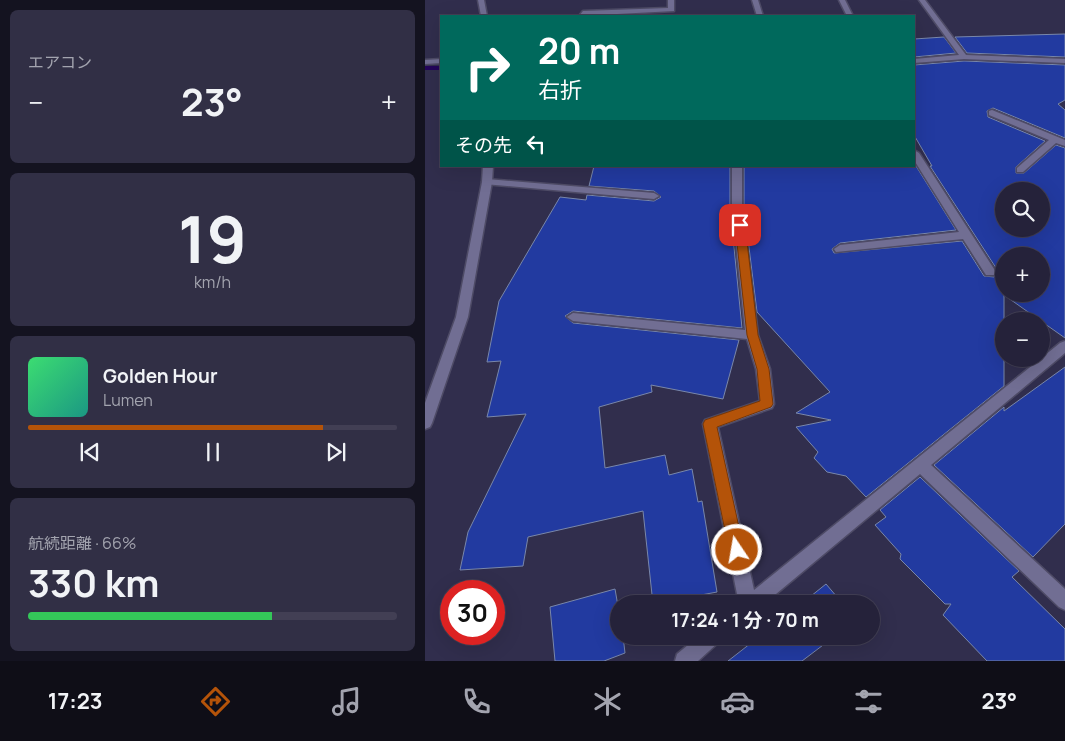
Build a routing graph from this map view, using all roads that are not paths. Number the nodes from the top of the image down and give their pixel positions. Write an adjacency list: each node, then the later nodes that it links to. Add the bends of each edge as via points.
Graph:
1 (481, 0): 6 (street)
2 (671, 0): 7 (street, via 672,10)
3 (755, 0): 8 (street)
4 (842, 0): 9 (street)
5 (922, 0): 10 (street)
6 (484, 15)
7 (582, 15)
8 (760, 15)
9 (850, 15)
10 (964, 57): 12 (street); 14 (street)
11 (440, 61): 13 (street)
12 (915, 61)
13 (425, 62)
14 (1065, 62)
15 (992, 113): 16 (street)
16 (1055, 139): 17 (street); 21 (street)
17 (1065, 143)
18 (915, 154): 24 (street)
19 (488, 167): 22 (street)
20 (737, 167): 28 (street, via 737,207)
21 (1020, 170)
22 (487, 182): 23 (street); 30 (street, via 462,318)
23 (653, 196)
24 (966, 235): 25 (street); 26 (street)
25 (840, 249)
26 (990, 272)
27 (573, 317): 28 (street)
28 (753, 335): 32 (street, via 763,369 767,404 709,424)
29 (1065, 346): 31 (street)
30 (425, 423)
31 (919, 464): 33 (street); 34 (street)
32 (747, 595)
33 (760, 595)
34 (1065, 601)
35 (703, 645): 36 (street)
36 (684, 661)

